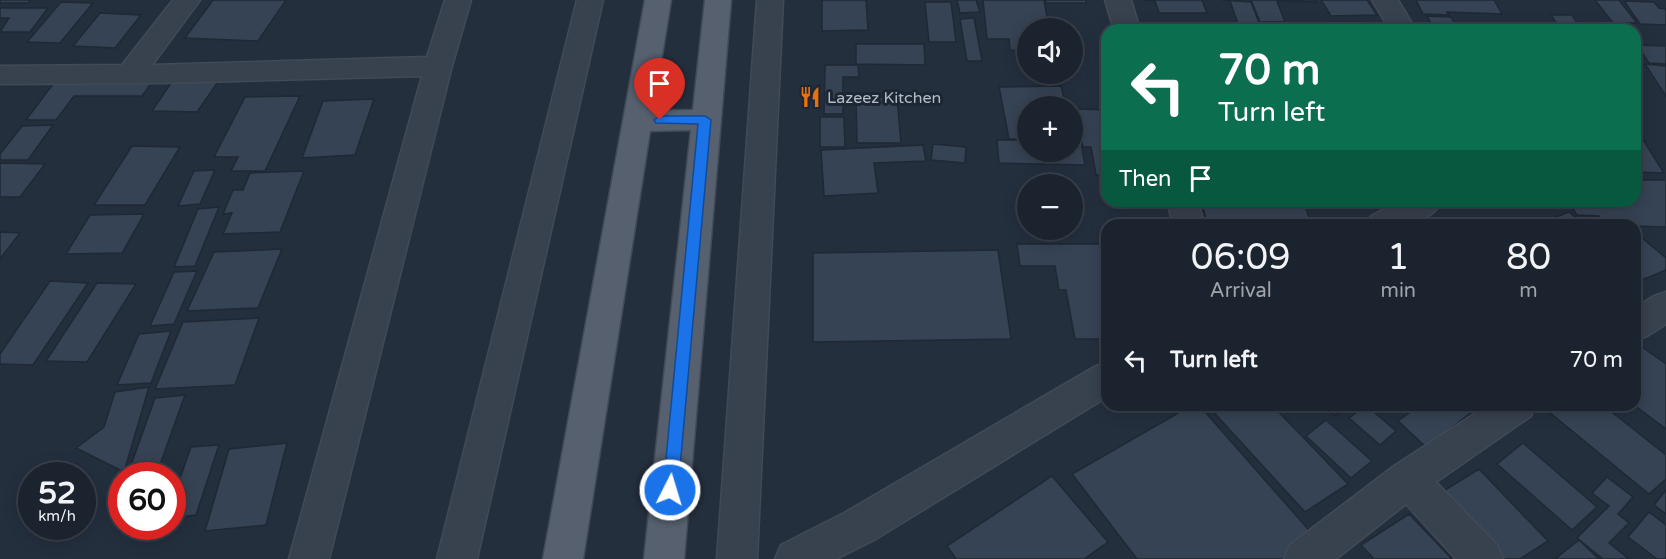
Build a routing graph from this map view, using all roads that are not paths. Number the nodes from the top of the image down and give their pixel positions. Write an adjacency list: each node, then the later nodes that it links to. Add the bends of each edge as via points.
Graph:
1 (187, 0): 12 (street)
2 (458, 0): 11 (street)
3 (590, 0): 24 (street)
4 (658, 0): 15 (main road)
5 (718, 0): 14 (main road)
6 (770, 0): 27 (street)
7 (1118, 0): 9 (street)
8 (1385, 0): 10 (street)
9 (1125, 24)
10 (1399, 24)
11 (438, 66): 12 (street); 23 (street)
12 (130, 74): 13 (street)
13 (0, 75)
14 (705, 120): 15 (main road); 26 (main road)
15 (638, 121): 25 (main road)
16 (1416, 207): 17 (street)
17 (1393, 219)
18 (1666, 306): 19 (street)
19 (1641, 322)
20 (1101, 382): 28 (street, via 860,526)
21 (1509, 411): 22 (street)
22 (1408, 479): 29 (street); 30 (street)
23 (309, 559)
24 (457, 559)
25 (562, 559)
26 (664, 559)
27 (737, 559)
28 (795, 559)
29 (1304, 559)
30 (1483, 559)

